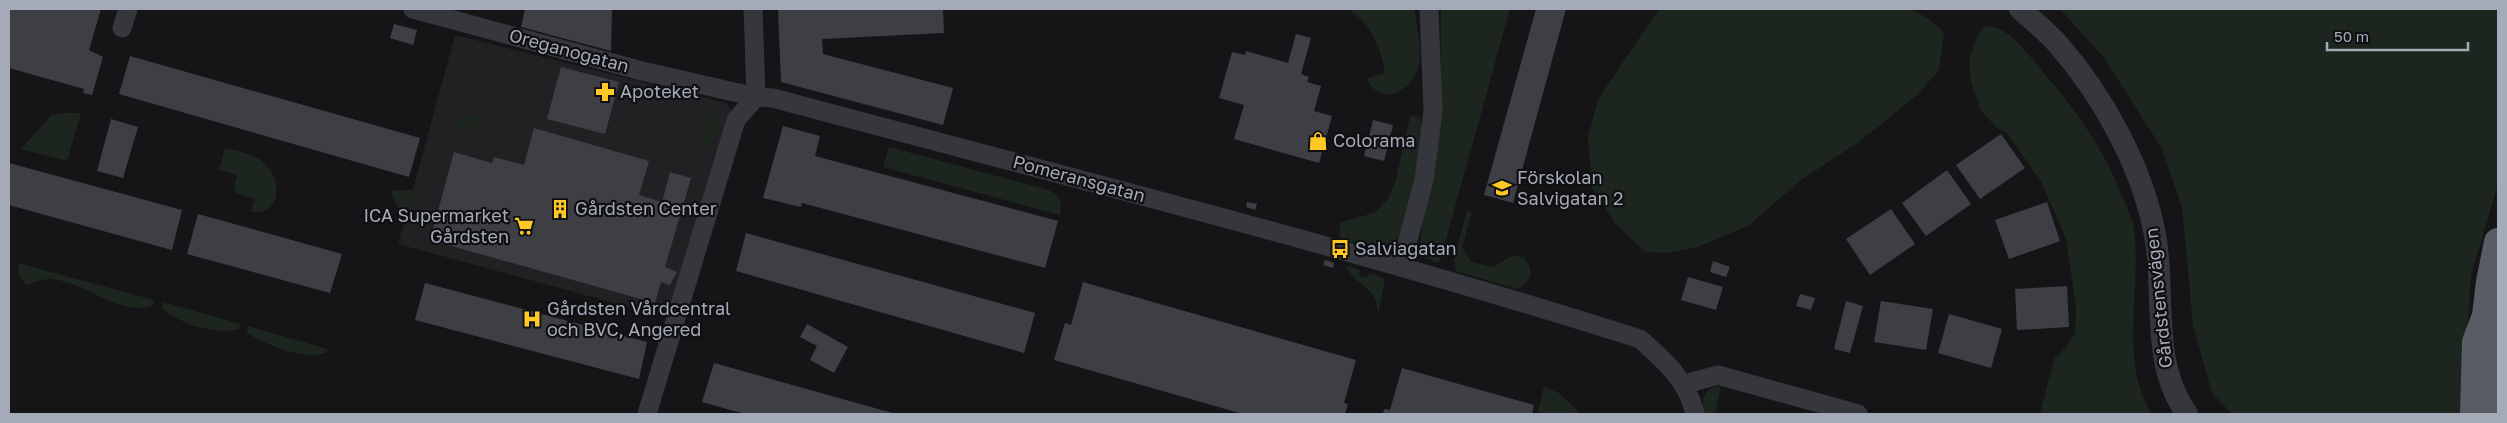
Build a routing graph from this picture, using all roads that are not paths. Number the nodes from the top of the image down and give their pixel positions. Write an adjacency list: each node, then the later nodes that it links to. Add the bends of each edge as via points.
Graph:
1 (128, 9): 6 (street)
2 (413, 9): 7 (street, Oreganogatan, via 642,71)
3 (753, 9): 7 (street)
4 (1429, 9): 9 (street, via 1433,110 1424,180)
5 (2020, 9): 15 (street, Gårdstensvägen, via 2056,42 2112,120 2145,194 2156,240 2162,300 2161,335 2168,376)
6 (122, 28)
7 (756, 96): 9 (street, Pomeransgatan); 12 (street, via 736,120)
8 (2498, 242): 10 (highway)
9 (1402, 266): 11 (street, via 1640,339)
10 (2486, 316): 16 (highway, via 2476,342); 17 (highway, via 2496,344)
11 (1685, 384): 13 (street); 14 (street, via 1718,374)
12 (647, 414)
13 (1695, 414)
14 (1858, 414)
15 (2187, 414)
16 (2474, 414)
17 (2497, 414)

